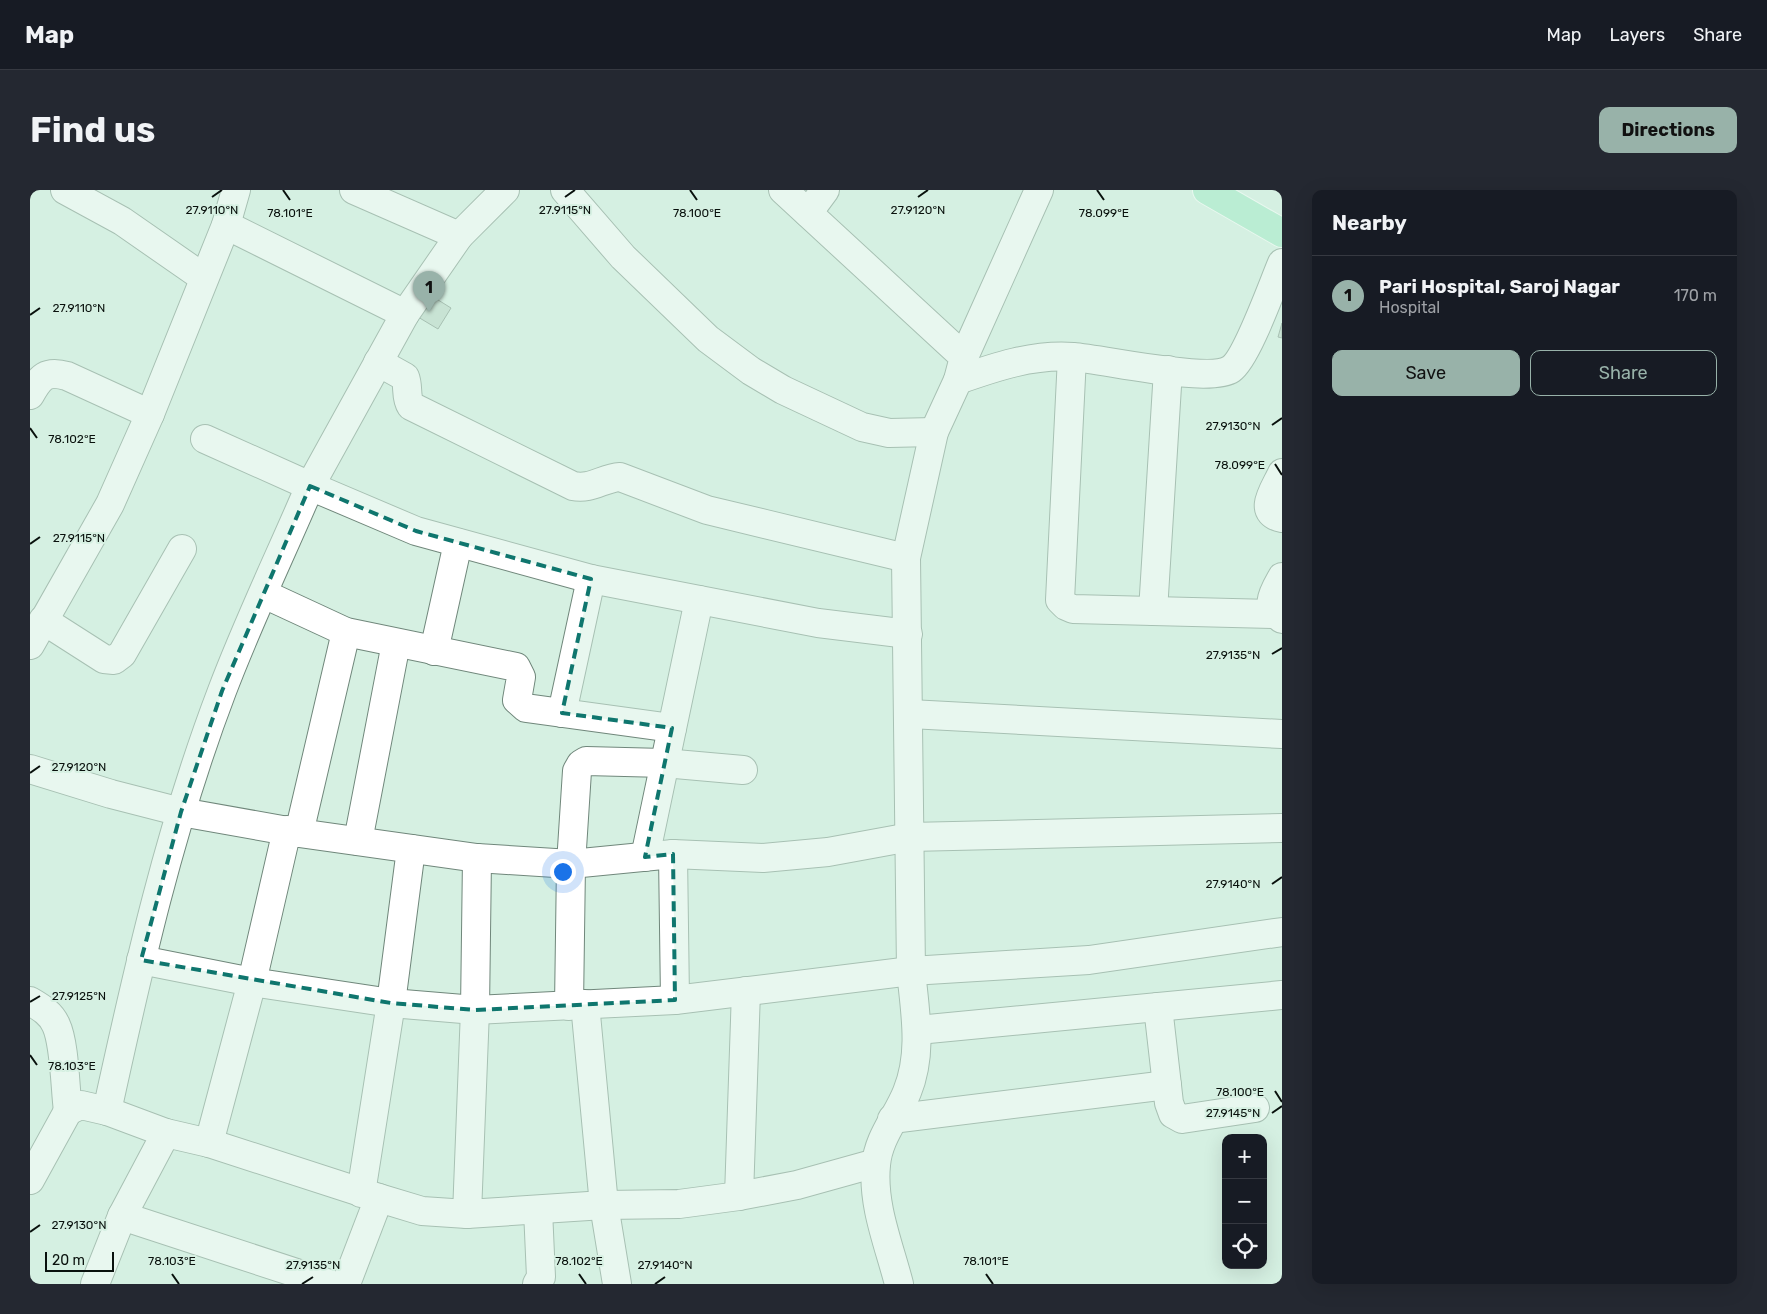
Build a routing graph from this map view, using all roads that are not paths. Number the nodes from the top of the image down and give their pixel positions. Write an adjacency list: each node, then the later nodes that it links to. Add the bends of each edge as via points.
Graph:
1 (65, 190): 15 (street, via 122,221)
2 (236, 190): 12 (street)
3 (354, 190): 13 (street)
4 (505, 190): 13 (street)
5 (565, 190): 23 (street, via 623,257 708,339 751,371 783,390 862,427 889,433)
6 (783, 190): 10 (street)
7 (825, 190): 10 (street)
8 (1039, 190): 19 (street)
9 (1207, 190): 11 (highway)
10 (808, 213): 19 (street)
11 (1276, 223)
12 (226, 225): 15 (street); 16 (street)
13 (459, 236): 16 (street)
14 (1282, 263): 20 (street, via 1242,354 1231,369 1212,374)
15 (204, 278): 22 (street)
16 (404, 314): 18 (street)
17 (1072, 357): 19 (street); 20 (street); 35 (street, via 1060,600 1074,609)
18 (378, 362): 26 (street); 30 (street, via 405,377 407,400 411,406 573,486 584,489 606,478 620,477 707,510)
19 (961, 368): 23 (street)
20 (1168, 370): 35 (street)
21 (30, 395): 22 (street, via 44,376 54,372)
22 (150, 414): 37 (street, via 110,504)
23 (934, 432): 30 (street)
24 (205, 439): 26 (street)
25 (1282, 472): 27 (street, via 1268,505 1273,516)
26 (310, 486): 28 (street, via 416,531); 33 (street)
27 (1282, 518)
28 (458, 543): 32 (street); 42 (street)
29 (182, 549): 37 (street, via 122,654 114,660 104,659)
30 (906, 558): 39 (street)
31 (1282, 577): 36 (street, via 1271,597 1271,606)
32 (591, 579): 34 (street); 43 (street)
33 (264, 594): 38 (street); 50 (street, via 222,691)
34 (699, 600): 39 (street, via 818,623); 45 (street)
35 (1153, 611): 36 (street)
36 (1279, 617)
37 (43, 620): 41 (street)
38 (346, 632): 40 (street); 52 (street)
39 (908, 634): 44 (street)
40 (396, 643): 42 (street); 54 (street)
41 (30, 645)
42 (434, 651): 43 (street, via 516,667 521,677 517,700 522,706)
43 (562, 713): 45 (street)
44 (910, 714): 46 (street); 53 (street)
45 (672, 728): 47 (street)
46 (1282, 734)
47 (664, 763): 49 (street); 57 (street); 59 (street, via 581,764 577,771)
48 (30, 769): 50 (street)
49 (743, 770)
50 (181, 812): 52 (street); 61 (street)
51 (1282, 828): 53 (street)
52 (293, 832): 54 (street); 63 (street)
53 (910, 837): 56 (street, via 828,852 763,858); 62 (street)
54 (358, 841): 55 (street)
55 (411, 849): 58 (street); 68 (street)
56 (673, 854): 57 (street); 66 (street)
57 (645, 857): 59 (street)
58 (477, 858): 59 (street); 71 (street)
59 (571, 864): 69 (street)
60 (1282, 932): 62 (street, via 1089,960)
61 (140, 960): 63 (street); 76 (street)
62 (911, 971): 64 (street); 72 (street)
63 (252, 982): 68 (street); 79 (street)
64 (746, 992): 66 (street); 83 (street)
65 (1282, 995): 70 (street)
66 (675, 1000): 69 (street)
67 (30, 1001): 75 (street, via 47,1012 56,1025)
68 (391, 1003): 71 (street); 82 (street)
69 (577, 1005): 71 (street); 84 (street)
70 (1158, 1007): 72 (street); 73 (street)
71 (475, 1010): 86 (street)
72 (918, 1030): 77 (street, via 916,1060 907,1092)
73 (1167, 1086): 74 (street, via 1173,1114 1182,1118); 77 (street)
74 (1255, 1108)
75 (68, 1111): 76 (street, via 81,1105); 81 (street)
76 (108, 1111): 78 (street)
77 (892, 1119): 80 (street)
78 (166, 1133): 79 (street); 87 (street)
79 (209, 1143): 82 (street)
80 (876, 1163): 83 (street, via 797,1185); 93 (street, via 874,1192)
81 (30, 1180)
82 (370, 1196): 86 (street, via 422,1211); 90 (street)
83 (739, 1196): 84 (street, via 679,1204)
84 (604, 1205): 85 (street); 92 (street)
85 (538, 1210): 86 (street); 91 (street, via 541,1277)
86 (467, 1214)
87 (122, 1216): 88 (street); 89 (street)
88 (95, 1284)
89 (330, 1284)
90 (346, 1284)
91 (538, 1284)
92 (617, 1284)
93 (899, 1284)

